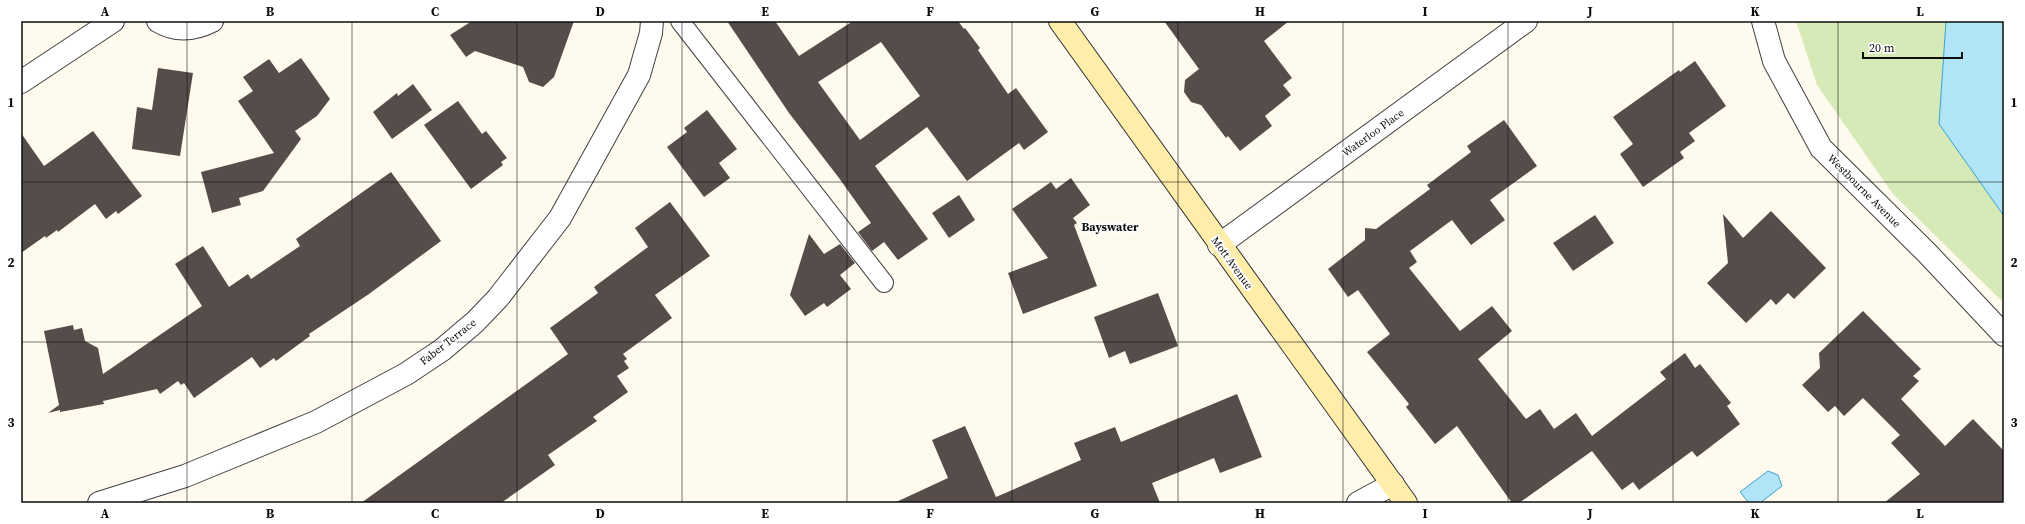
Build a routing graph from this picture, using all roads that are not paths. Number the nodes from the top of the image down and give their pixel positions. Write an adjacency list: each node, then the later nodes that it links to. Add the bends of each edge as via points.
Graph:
1 (113, 21): 9 (street)
2 (158, 21): 3 (street, via 166,26 182,29 200,27)
3 (212, 21)
4 (652, 21): 14 (street, Faber Terrace, via 639,75 560,218 498,298 475,322 442,350 406,374 316,422 185,476)
5 (680, 21): 11 (lane)
6 (1060, 21): 10 (street, Mott Avenue)
7 (1526, 21): 10 (street, Waterloo Place)
8 (1763, 21): 12 (street, Westbourne Avenue, via 1774,61 1821,148 1928,254)
9 (21, 82)
10 (1219, 245): 13 (street, Mott Avenue)
11 (884, 283)
12 (2004, 335)
13 (1393, 484): 15 (street); 16 (street, Mott Avenue)
14 (99, 503)
15 (1358, 503)
16 (1406, 503)

